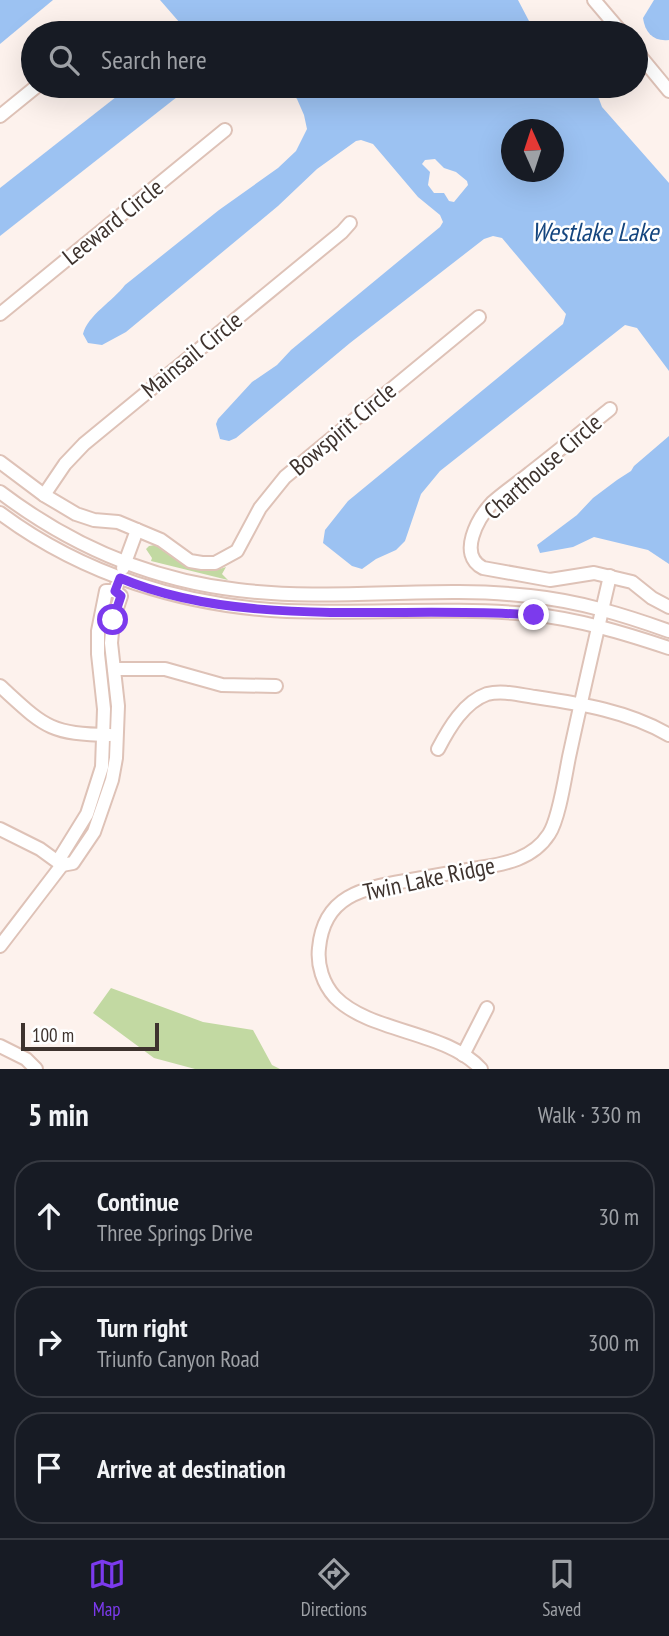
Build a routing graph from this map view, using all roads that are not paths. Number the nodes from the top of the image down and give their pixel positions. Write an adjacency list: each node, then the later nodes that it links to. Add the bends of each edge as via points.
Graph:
1 (594, 0): 2 (street)
2 (612, 21)
3 (648, 66): 4 (street)
4 (669, 91)
5 (22, 98): 6 (street)
6 (0, 116)
7 (225, 130): 9 (street, Leeward Circle)
8 (350, 223): 14 (street, Mainsail Circle, via 84,444)
9 (0, 314)
10 (479, 317): 16 (street, Bowspirit Circle, via 285,477 260,508 237,551 226,558 215,563 190,561)
11 (610, 409): 18 (street, Charthouse Circle, via 493,503 477,525 471,552 477,565 493,571 541,579 587,572)
12 (0, 462): 14 (street)
13 (0, 492): 17 (street, via 45,523)
14 (44, 495): 16 (street, via 76,514)
15 (0, 513): 19 (street, via 68,555)
16 (137, 530): 17 (street)
17 (125, 563): 19 (street); 22 (street, via 171,577 276,594 528,595)
18 (610, 576): 21 (street, via 632,582); 22 (street, Twin Lake Ridge)
19 (120, 578): 20 (street); 23 (street, via 236,607 500,612)
20 (115, 591): 26 (street, via 121,596 113,620); 30 (street, via 106,591 98,631)
21 (669, 607)
22 (603, 609): 23 (street, Twin Lake Ridge); 24 (street)
23 (599, 627): 25 (street); 29 (street, Twin Lake Ridge)
24 (669, 631)
25 (669, 648)
26 (114, 669): 28 (street, via 164,669 222,685); 30 (street, via 118,706)
27 (0, 686): 30 (street, via 58,731)
28 (276, 687)
29 (581, 705): 31 (street, via 624,714); 32 (street, via 504,692 488,694 452,723); 38 (street, Twin Lake Ridge, via 555,818 549,834 534,849 513,862 366,888 342,900 325,920 318,957 334,995 351,1010)
30 (111, 735): 34 (street, via 95,792 61,856)
31 (669, 735)
32 (438, 749)
33 (0, 829): 34 (street)
34 (62, 865): 35 (street)
35 (0, 946)
36 (486, 1008): 38 (street)
37 (0, 1046): 39 (street)
38 (463, 1055): 40 (street, Twin Lake Ridge)
39 (36, 1069)
40 (481, 1069)

